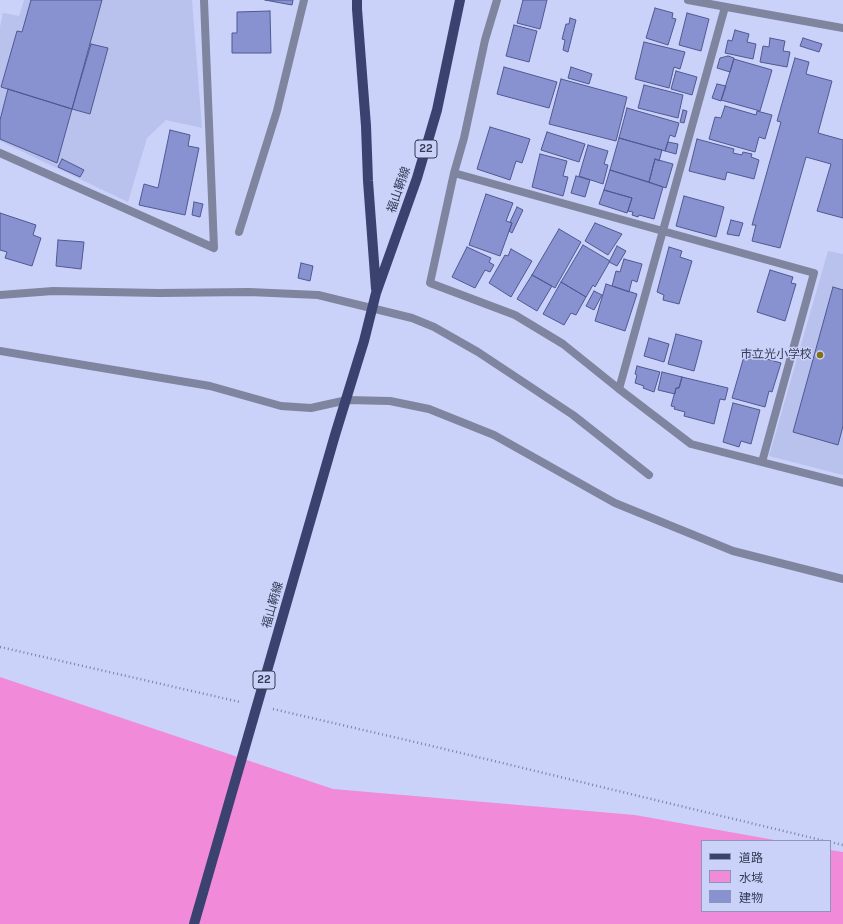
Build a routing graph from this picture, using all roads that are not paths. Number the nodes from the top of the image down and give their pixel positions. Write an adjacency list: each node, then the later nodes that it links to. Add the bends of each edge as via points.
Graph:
1 (204, 0): 9 (street, via 214,248)
2 (304, 0): 11 (street, via 277,111)
3 (358, 0): 13 (main road, 福山鞆線 / 22)
4 (460, 0): 13 (main road, 福山鞆線 / 22, via 438,110 418,178)
5 (497, 0): 10 (street, via 485,40)
6 (688, 0): 7 (street)
7 (725, 7): 8 (street); 12 (street)
8 (843, 28)
9 (0, 153)
10 (454, 174): 12 (street); 16 (street, via 430,283 515,315 563,344)
11 (239, 232)
12 (664, 232): 16 (street); 18 (street, via 814,273)
13 (376, 293): 17 (main road, 福山鞆線 / 22)
14 (0, 295): 19 (street, via 53,291 318,295 412,318 434,327 491,360 574,415)
15 (0, 351): 17 (street, via 210,386 281,406 311,408)
16 (619, 389): 18 (street, via 691,444)
17 (347, 400): 21 (street, via 390,401 430,409 494,435 615,503 733,551); 22 (main road, 福山鞆線 / 22)
18 (762, 462): 20 (street)
19 (649, 475)
20 (843, 483)
21 (843, 579)
22 (194, 924)

